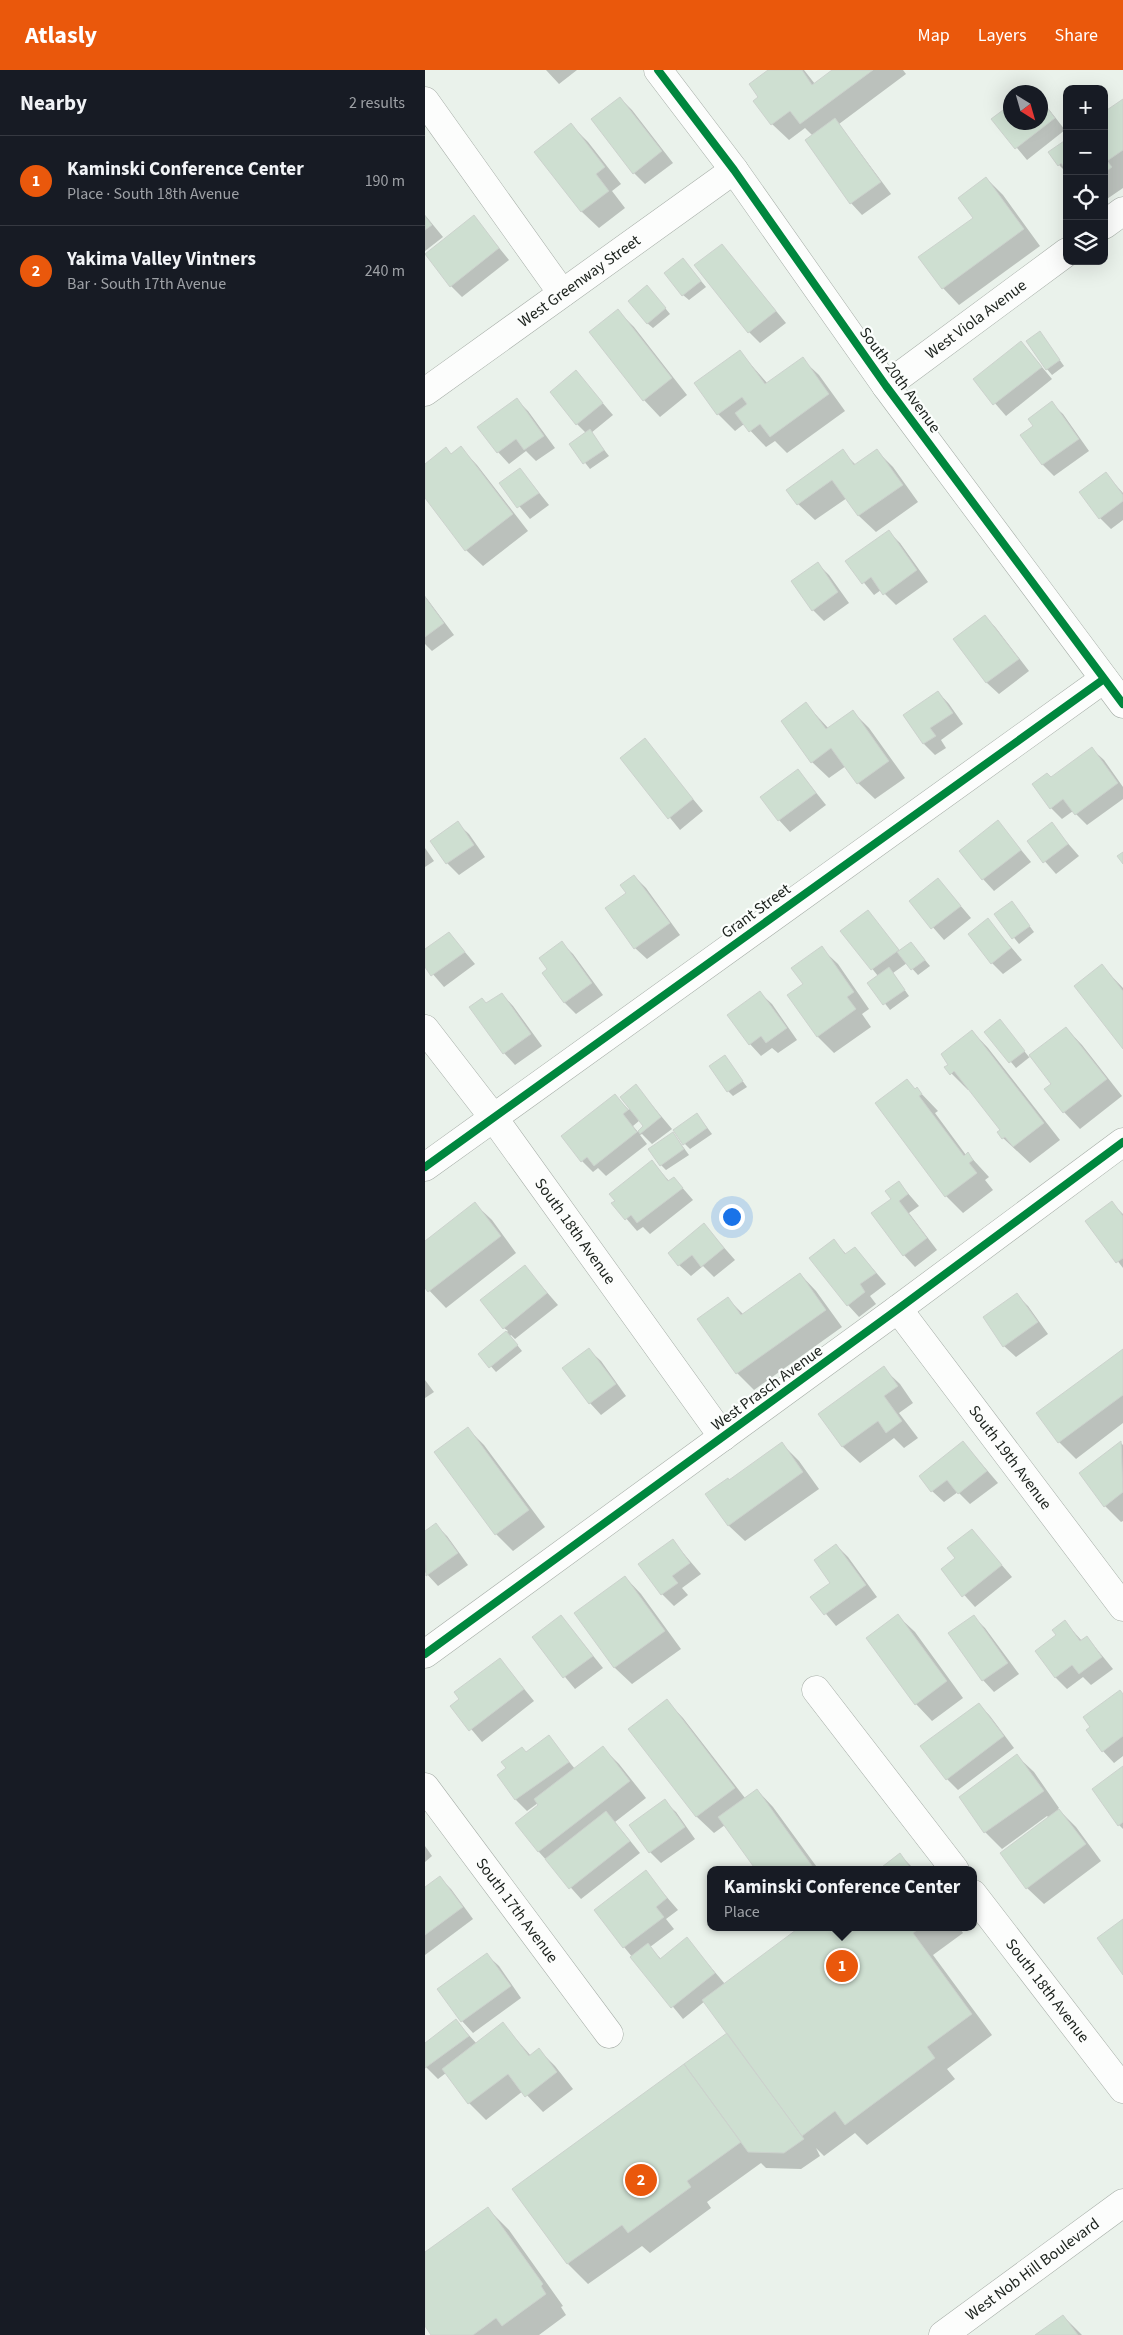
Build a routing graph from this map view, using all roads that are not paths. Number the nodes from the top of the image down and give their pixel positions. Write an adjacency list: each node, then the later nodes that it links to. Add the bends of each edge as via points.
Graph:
1 (658, 70): 3 (street, South 20th Avenue)
2 (425, 101): 7 (street)
3 (733, 170): 7 (street, West Greenway Street); 8 (street, South 20th Avenue)
4 (1123, 211): 5 (street)
5 (1108, 222)
6 (1063, 255): 8 (street, West Viola Avenue)
7 (562, 293): 9 (street, West Greenway Street)
8 (886, 386): 10 (street, South 20th Avenue)
9 (425, 392)
10 (1104, 679): 11 (street, South 20th Avenue); 13 (street, Grant Street)
11 (1123, 704)
12 (425, 1029): 13 (street, South 18th Avenue)
13 (493, 1117): 15 (street, Grant Street); 17 (street, South 18th Avenue)
14 (1123, 1142): 16 (street, West Prasch Avenue)
15 (425, 1167)
16 (898, 1309): 17 (street, West Prasch Avenue); 18 (street, South 19th Avenue)
17 (723, 1437): 19 (street, West Prasch Avenue)
18 (1123, 1607)
19 (425, 1654)
20 (816, 1690): 22 (street)
21 (425, 1787): 24 (street, South 17th Avenue)
22 (952, 1866)
23 (977, 1899): 25 (street, South 18th Avenue)
24 (609, 2034)
25 (1123, 2089)
26 (1123, 2203): 27 (street, West Nob Hill Boulevard)
27 (943, 2335)

